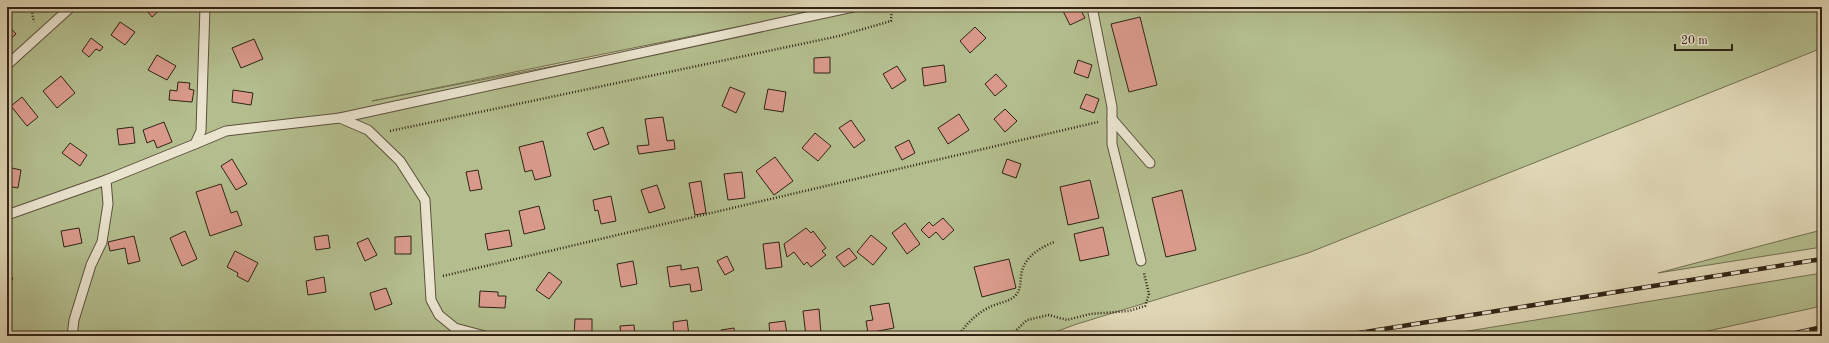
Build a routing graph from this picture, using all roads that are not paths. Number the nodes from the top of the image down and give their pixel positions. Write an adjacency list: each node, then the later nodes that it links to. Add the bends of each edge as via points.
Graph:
1 (71, 7): 5 (lane)
2 (205, 7): 8 (lane, via 201,131)
3 (854, 7): 6 (lane)
4 (1092, 7): 7 (lane, via 1112,107)
5 (7, 65)
6 (340, 118): 8 (lane, via 226,131); 14 (lane, via 368,130 400,161 425,200 431,300 439,315 455,328)
7 (1112, 119): 9 (lane); 12 (lane, via 1112,144)
8 (195, 144): 10 (lane)
9 (1150, 163)
10 (106, 180): 11 (lane); 13 (lane, via 108,204 102,242 89,272 74,320)
11 (7, 215)
12 (1141, 261)
13 (72, 336)
14 (485, 336)

